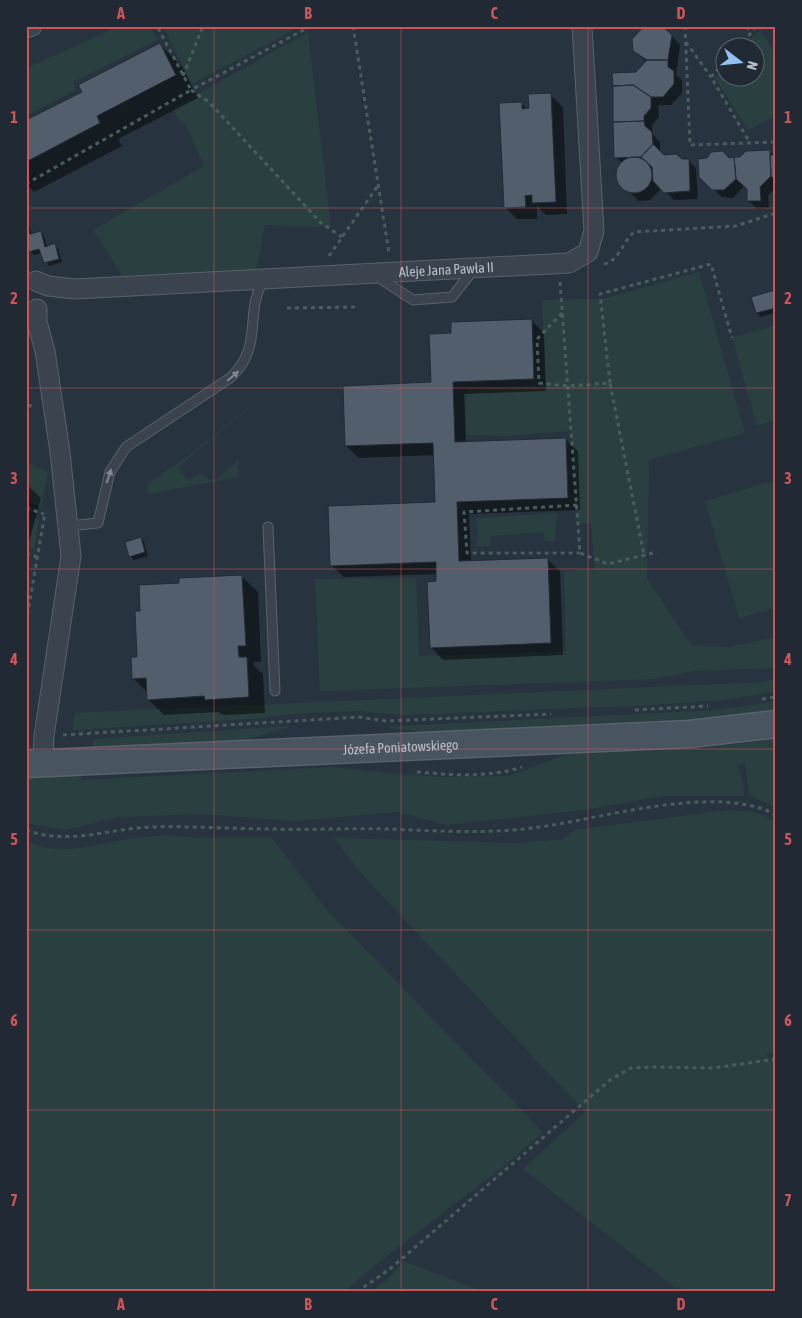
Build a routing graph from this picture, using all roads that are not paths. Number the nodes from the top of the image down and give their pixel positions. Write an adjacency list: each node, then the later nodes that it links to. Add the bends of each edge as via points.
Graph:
1 (32, 26): 3 (street)
2 (582, 26): 4 (street, Aleje Jana Pawła II, via 594,231 588,252 564,270)
3 (26, 28)
4 (476, 267): 5 (street, Aleje Jana Pawła II); 5 (lane, via 452,297 413,300)
5 (372, 273): 7 (street, Aleje Jana Pawła II)
6 (31, 278): 8 (street, Aleje Jana Pawła II, via 48,286); 9 (street, Aleje Jana Pawła II, via 42,291)
7 (264, 279): 8 (street, Aleje Jana Pawła II); 10 (lane, one-way to 7, via 98,523 110,472 126,447 230,378 247,359 258,289)
8 (75, 289): 9 (street, Aleje Jana Pawła II, via 50,294)
9 (33, 313): 10 (street, Aleje Jana Pawła II, via 44,348)
10 (68, 526): 14 (street, Aleje Jana Pawła II, via 71,556 44,736)
11 (268, 527): 12 (lane)
12 (275, 691)
13 (776, 724): 14 (street, Józefa Poniatowskiego, via 690,734)
14 (35, 764)

